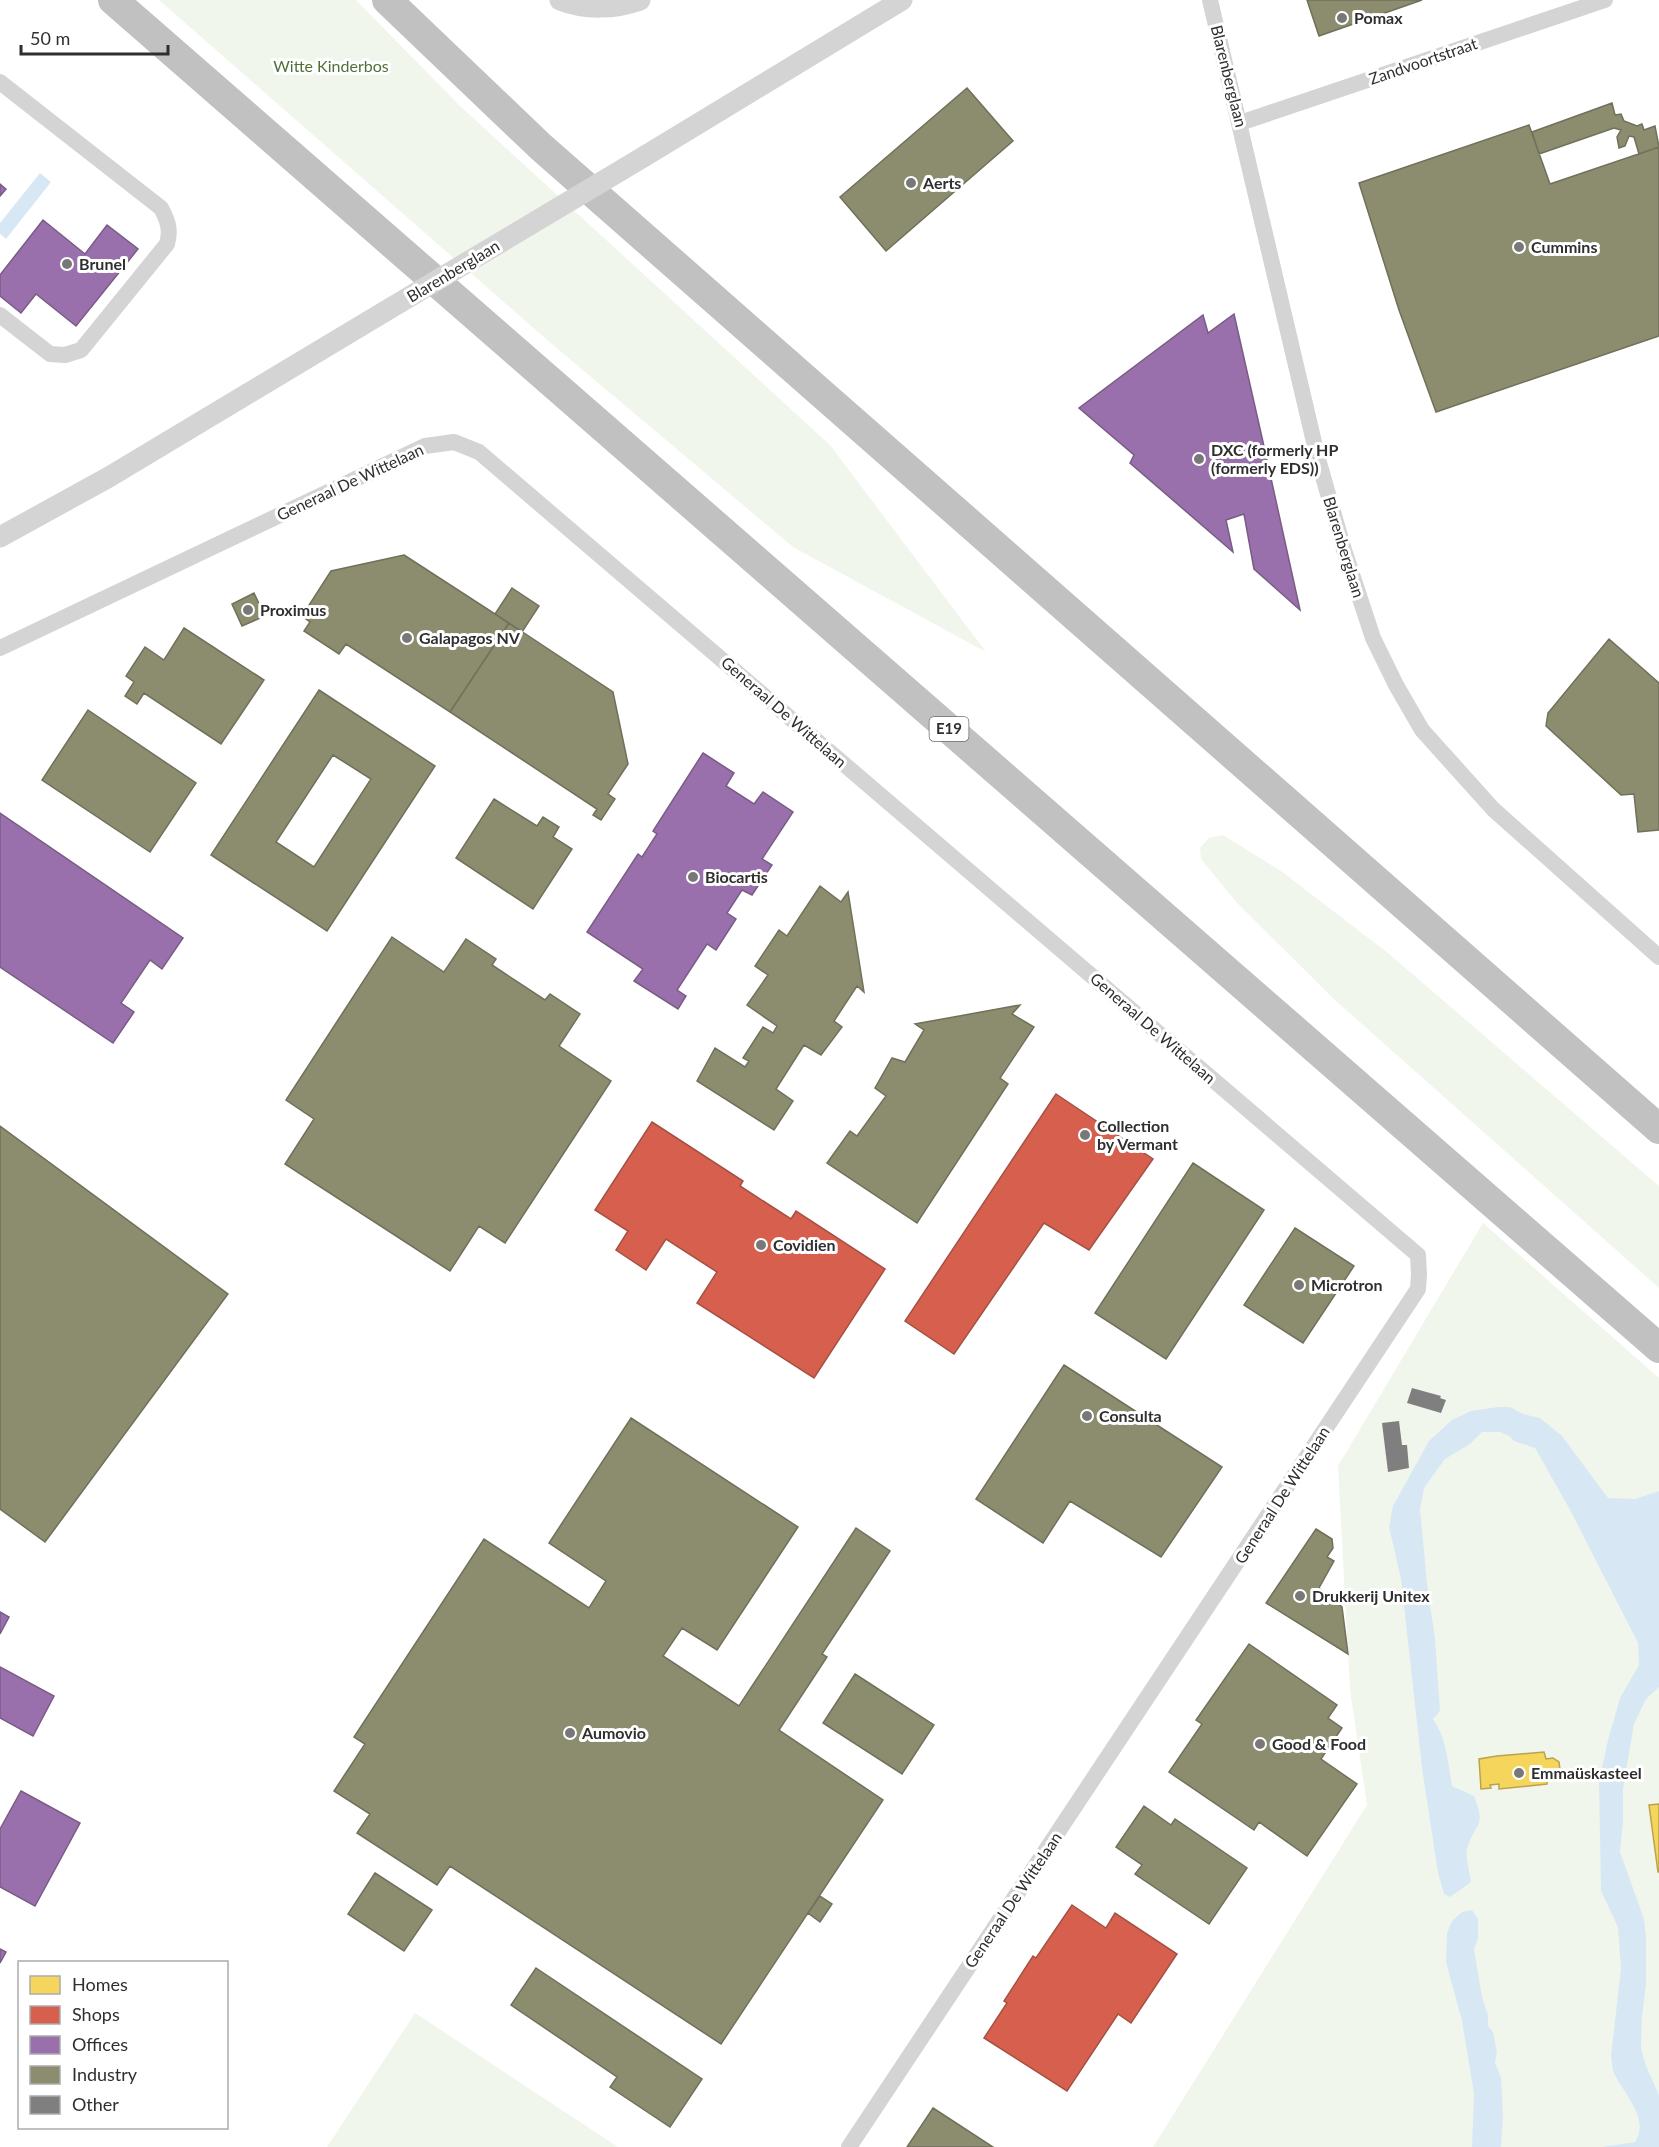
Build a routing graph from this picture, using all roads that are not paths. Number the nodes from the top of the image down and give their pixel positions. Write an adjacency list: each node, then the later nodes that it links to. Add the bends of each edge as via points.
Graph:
1 (113, 0): 15 (highway, E19)
2 (387, 0): 14 (highway, via 541,147)
3 (560, 0): 4 (street, via 590,6)
4 (640, 0)
5 (902, 0): 11 (street, Blarenberglaan, bridge, via 109,477)
6 (1210, 0): 9 (street, Blarenberglaan)
7 (1605, 0): 9 (street, Zandvoortstraat)
8 (0, 82): 10 (street, via 161,208 170,233 167,244 81,350 50,354)
9 (1240, 123): 13 (street, Blarenberglaan, via 1318,459 1373,638 1396,685 1422,730 1493,809)
10 (0, 315)
11 (0, 537)
12 (0, 648): 16 (street, Generaal De Wittelaan, via 426,446 454,442 479,452 1418,1255 1418,1289)
13 (1659, 957)
14 (1659, 1129)
15 (1659, 1348)
16 (849, 2147)

